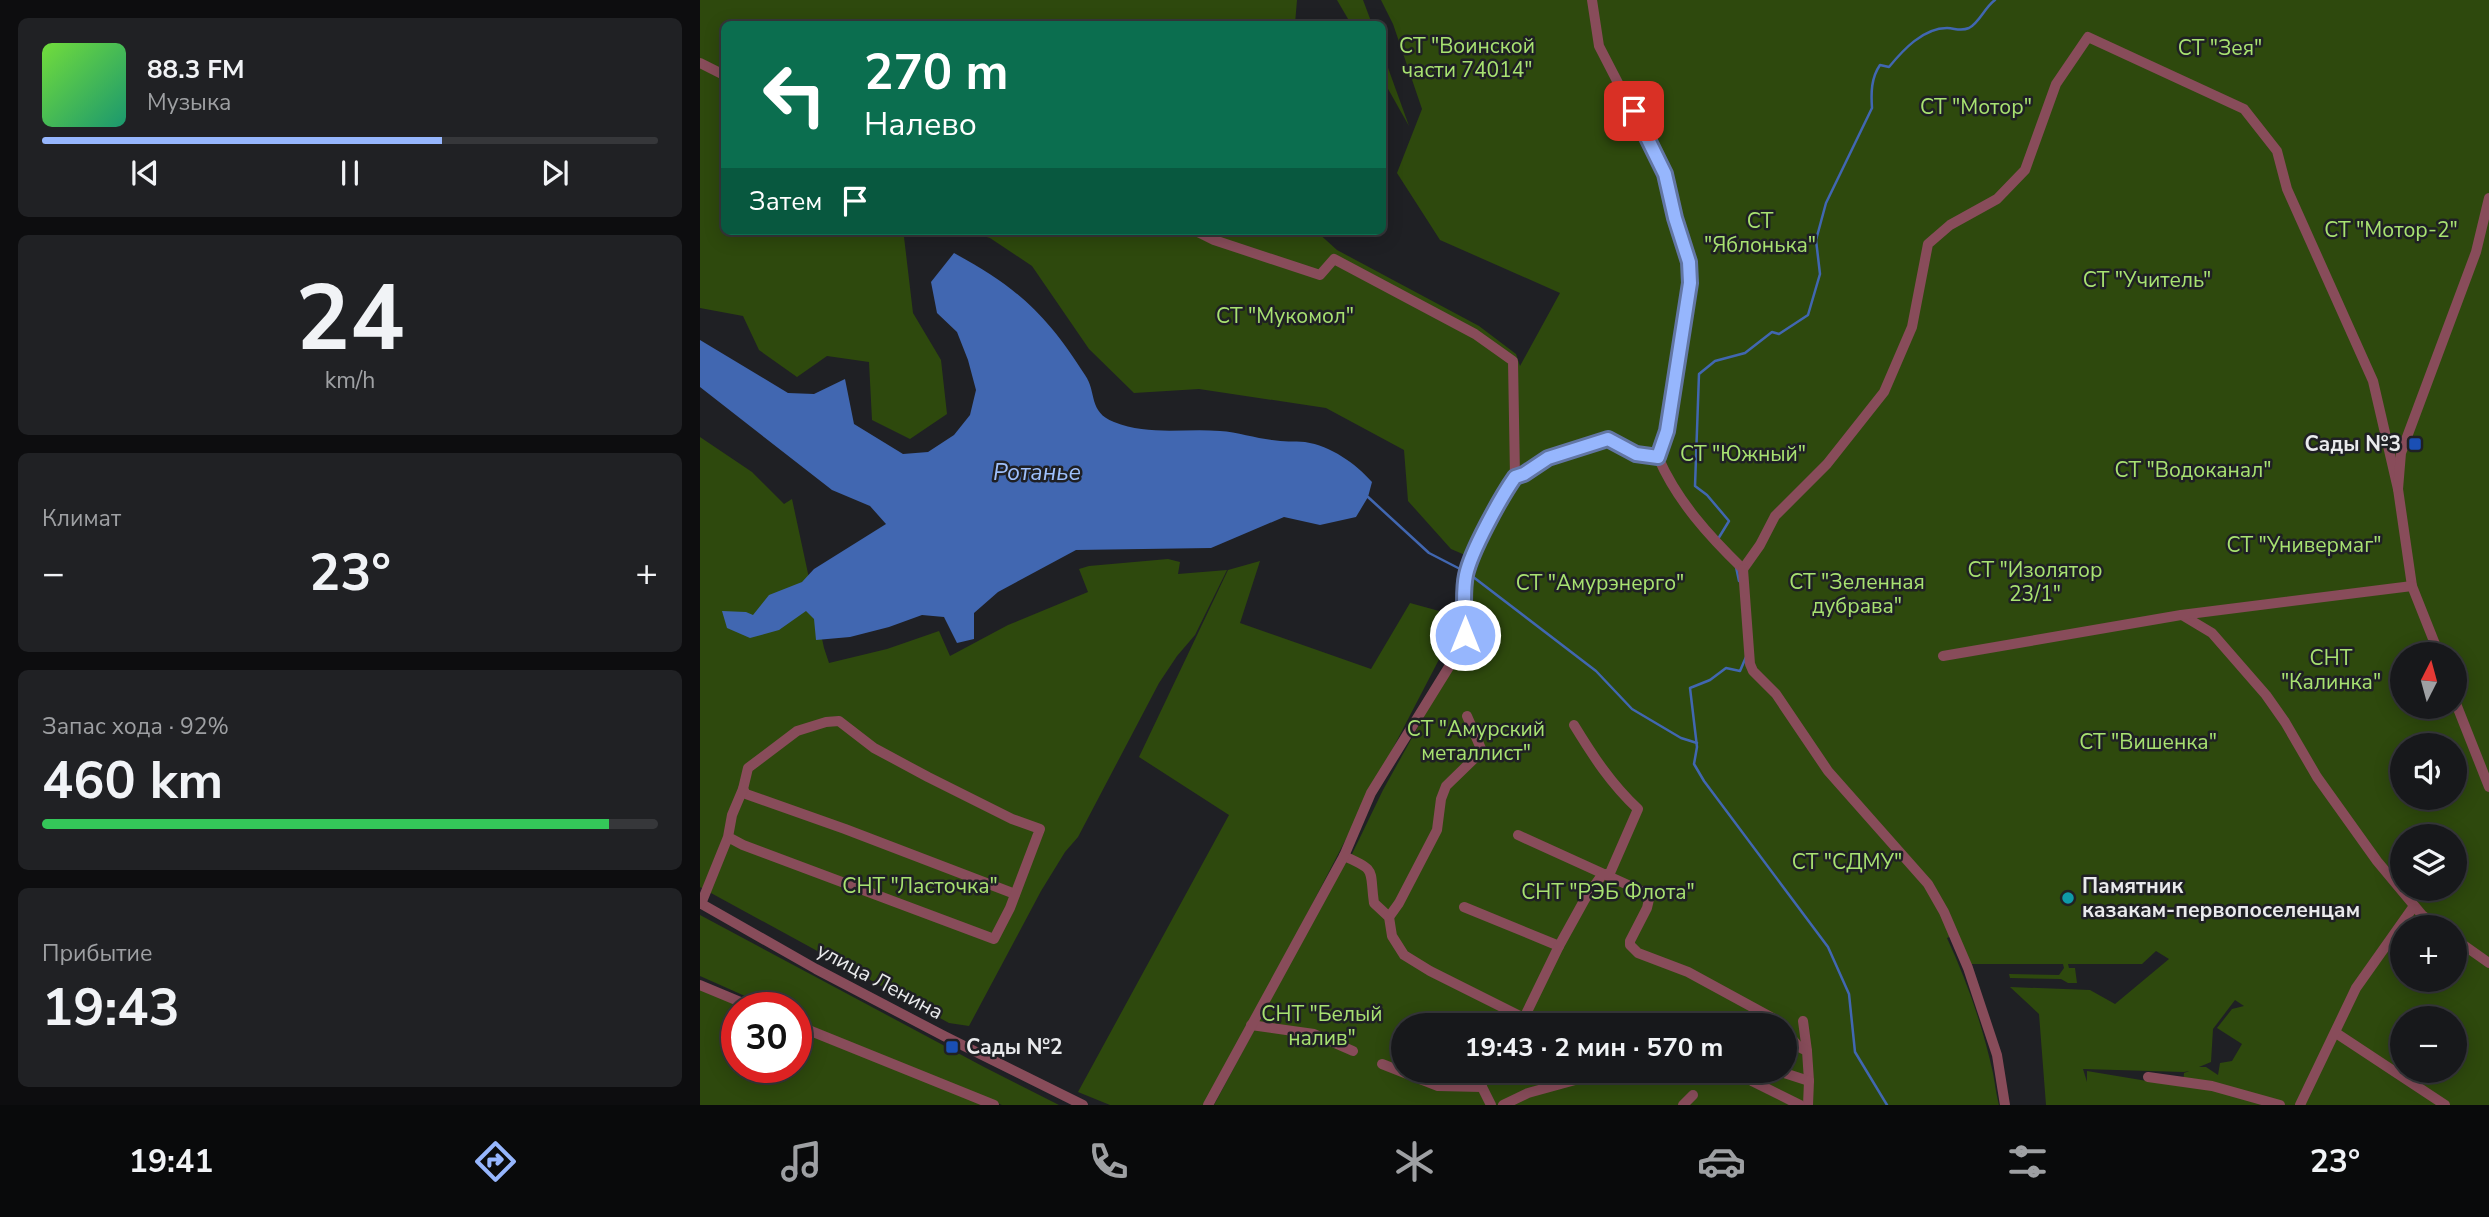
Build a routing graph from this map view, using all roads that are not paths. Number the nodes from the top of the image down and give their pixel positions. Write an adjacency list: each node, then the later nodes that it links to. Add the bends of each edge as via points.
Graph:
1 (1592, 0): 6 (street, via 1599,46 1665,174 1689,262 1685,320 1667,431)
2 (700, 63): 3 (street)
3 (721, 74)
4 (2489, 198): 8 (street, via 2472,265 2401,453)
5 (1204, 235): 7 (street, via 1320,275 1334,259 1475,334 1513,361)
6 (1658, 457): 7 (street, via 1636,454 1608,439 1548,458); 9 (street, via 1673,489)
7 (1515, 477): 21 (street, via 1467,572 1465,635 1371,793)
8 (2398, 489): 9 (street, via 2373,381 2287,189 2277,151 2244,109 2088,37 2056,84 2025,170 1997,198 1950,225 1928,244 1912,327 1884,392 1827,464 1775,516); 10 (street)
9 (1743, 569): 61 (street, via 1753,671 1776,694 1828,771 1934,893 1968,968 1997,1055)
10 (2412, 586): 11 (street); 12 (street)
11 (2181, 615): 13 (street); 25 (street, via 2212,633 2266,695 2324,787)
12 (2434, 642)
13 (1943, 656)
14 (1466, 716): 28 (street, via 1482,751 1446,786 1437,830)
15 (2462, 719): 17 (street)
16 (1574, 725): 22 (street, via 1617,790 1638,809 1610,873)
17 (2489, 788)
18 (743, 789): 20 (street); 23 (street, via 746,794); 23 (street, via 748,768 797,731 839,721 874,748 1040,829)
19 (1518, 835): 22 (street)
20 (728, 837): 23 (street, via 994,939); 24 (street)
21 (1344, 856): 28 (street, via 1372,872 1374,903); 38 (street)
22 (1602, 875): 29 (street); 36 (street, via 1650,895 1630,941 1638,953 1688,972)
23 (1015, 894)
24 (701, 903): 54 (street, улица Ленина, via 816,970)
25 (2414, 906): 27 (street); 40 (street, via 2356,988)
26 (1464, 907): 29 (street)
27 (2422, 915)
28 (1389, 917): 34 (street, via 1392,936 1404,956)
29 (1559, 946): 35 (street)
30 (2467, 947): 31 (street)
31 (2489, 963)
32 (700, 985): 33 (street)
33 (721, 994)
34 (1514, 1013)
35 (1526, 1013)
36 (1763, 1013)
37 (1803, 1021): 43 (street)
38 (1251, 1025): 42 (street, via 1314,1034); 55 (street)
39 (812, 1031): 53 (street)
40 (2336, 1033): 63 (street); 64 (street)
41 (1797, 1045): 43 (street)
42 (1353, 1051)
43 (1807, 1051): 47 (street)
44 (1382, 1064): 51 (street, via 1438,1086)
45 (1797, 1077): 47 (street)
46 (2148, 1077): 62 (street, via 2212,1086)
47 (1809, 1080): 60 (street)
48 (1480, 1083): 51 (street)
49 (1564, 1083): 57 (street)
50 (1756, 1083): 59 (street)
51 (1482, 1087): 56 (street)
52 (1693, 1095): 58 (street)
53 (994, 1105)
54 (1083, 1105)
55 (1208, 1105)
56 (1491, 1105)
57 (1503, 1105)
58 (1683, 1105)
59 (1800, 1105)
60 (1808, 1105)
61 (2005, 1105)
62 (2280, 1105)
63 (2300, 1105)
64 (2445, 1105)

